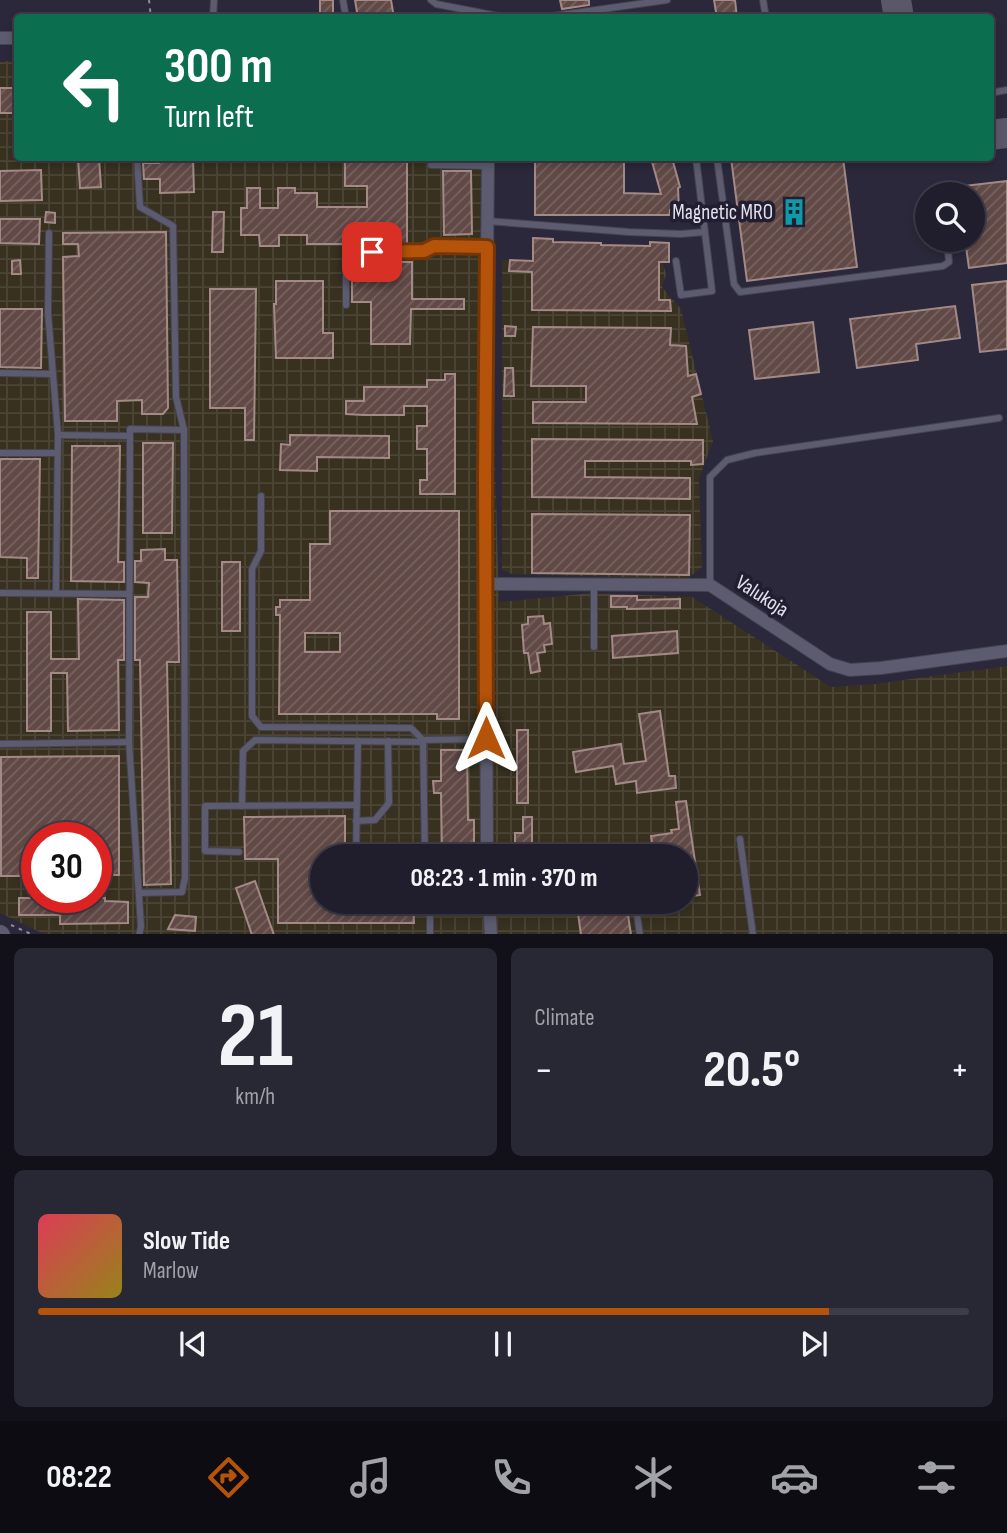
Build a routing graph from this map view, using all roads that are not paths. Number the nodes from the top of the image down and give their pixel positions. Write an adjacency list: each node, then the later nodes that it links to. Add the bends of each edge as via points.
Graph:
1 (431, 0): 3 (lane)
2 (667, 0): 4 (lane)
3 (487, 14)
4 (567, 14)
5 (136, 161): 20 (lane, via 140,207 173,226 176,397)
6 (696, 161): 11 (lane)
7 (717, 161): 14 (lane, via 734,284 740,292 943,266 949,262)
8 (487, 162): 9 (lane); 10 (street)
9 (431, 165)
10 (487, 221): 11 (lane, via 642,233); 13 (street)
11 (705, 232): 15 (lane, via 712,291 681,295)
12 (48, 233): 18 (lane)
13 (487, 247): 16 (lane, via 346,252); 26 (street)
14 (948, 252)
15 (676, 261)
16 (346, 305)
17 (0, 373): 18 (lane)
18 (53, 374): 21 (lane)
19 (999, 418): 28 (lane, via 727,460 710,477)
20 (184, 430): 22 (lane, via 130,429); 48 (lane, via 186,877 182,892)
21 (58, 435): 22 (lane); 24 (lane)
22 (130, 436): 31 (lane)
23 (0, 453): 24 (lane)
24 (57, 453): 30 (lane)
25 (261, 496): 37 (lane, via 261,551 252,569 252,716 261,727 411,728)
26 (486, 583): 27 (street, Valukoja); 34 (street)
27 (594, 584): 28 (street, Valukoja); 32 (lane)
28 (710, 585): 33 (street, Valukoja, via 830,664 850,670)
29 (0, 593): 30 (lane)
30 (55, 593): 31 (lane)
31 (128, 594): 38 (lane)
32 (594, 647)
33 (1007, 651)
34 (486, 738): 37 (lane); 46 (street)
35 (358, 741): 36 (lane); 40 (lane); 41 (lane, via 255,740 243,751)
36 (388, 741): 37 (lane); 42 (lane, via 389,803 375,820)
37 (423, 741): 45 (lane)
38 (129, 742): 39 (lane); 48 (lane)
39 (0, 744)
40 (357, 805): 41 (lane); 42 (lane)
41 (243, 806): 47 (lane, via 205,806 205,851)
42 (356, 821): 44 (lane)
43 (740, 839): 56 (lane)
44 (356, 844)
45 (425, 844)
46 (487, 844)
47 (239, 852)
48 (139, 892): 52 (lane)
49 (430, 914): 53 (lane)
50 (490, 914): 54 (street)
51 (637, 914): 55 (lane)
52 (138, 934)
53 (430, 934)
54 (491, 934)
55 (640, 934)
56 (753, 934)

